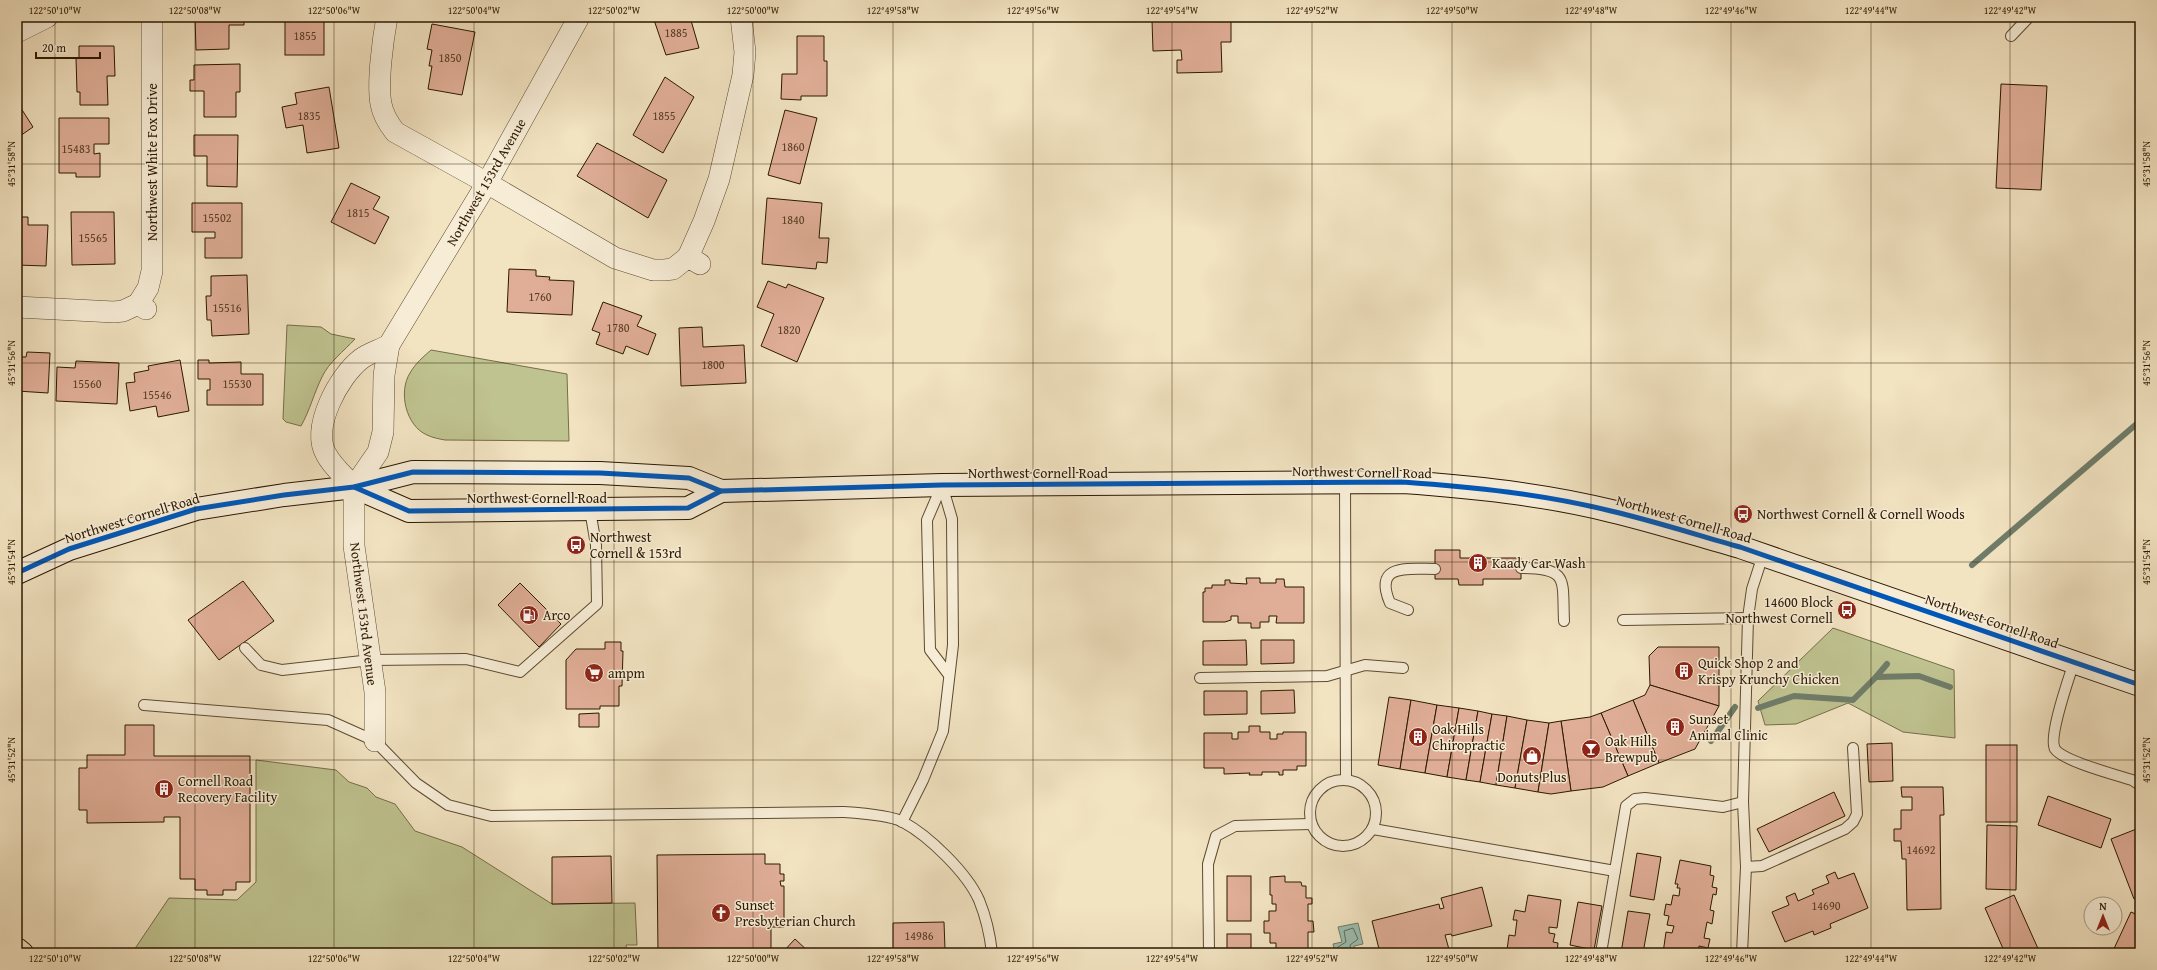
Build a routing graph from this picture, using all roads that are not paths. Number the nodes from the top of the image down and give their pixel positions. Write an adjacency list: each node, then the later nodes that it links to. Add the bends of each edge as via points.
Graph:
1 (47, 17): 7 (street)
2 (152, 17): 10 (street, Northwest White Fox Drive, via 152,271 142,306 114,312)
3 (387, 17): 9 (street, via 380,104 387,122 395,132)
4 (579, 17): 9 (street, Northwest 153rd Avenue)
5 (741, 17): 9 (street, via 745,52 743,75 719,179 704,221 694,261 664,270 653,270 627,263)
6 (2029, 17): 8 (lane)
7 (17, 32)
8 (2011, 36)
9 (487, 183): 11 (street, Northwest 153rd Avenue)
10 (17, 307)
11 (389, 345): 14 (street, Northwest 153rd Avenue, via 384,375 383,432 378,452); 14 (street, via 361,359 336,388 324,418 321,433 325,454)
12 (1345, 482): 13 (main road, Northwest Cornell Road); 17 (main road, Northwest Cornell Road, via 1451,486 1556,500 1610,510); 29 (lane)
13 (942, 485): 15 (main road, Northwest Cornell Road); 30 (lane, via 952,519 952,645); 30 (lane, via 927,520 930,650)
14 (354, 487): 15 (main road, Northwest Cornell Road, via 413,472 509,472 600,473 689,478); 16 (main road, Northwest Cornell Road, via 409,511); 20 (main road, Northwest Cornell Road, via 196,509 69,549); 26 (street, Northwest 153rd Avenue, via 354,546)
15 (722, 491): 16 (main road, Northwest Cornell Road, via 688,508)
16 (590, 510): 26 (lane, via 596,545 597,604 520,672 466,659)
17 (1763, 555): 22 (lane, via 1752,589); 27 (main road, Northwest Cornell Road)
18 (1521, 568): 24 (lane, via 1540,568 1556,573 1562,580)
19 (1435, 569): 21 (lane, via 1398,569 1390,573 1385,583 1390,603)
20 (17, 573)
21 (1408, 610)
22 (1748, 618): 23 (lane); 38 (lane)
23 (1623, 620)
24 (1564, 621)
25 (245, 648): 26 (lane, via 261,665 282,670)
26 (371, 660): 34 (street, Northwest 153rd Avenue, via 375,692)
27 (2074, 662): 32 (main road, Northwest Cornell Road); 37 (lane, via 2053,734 2055,748 2064,757)
28 (1403, 668): 29 (lane, via 1365,665)
29 (1345, 671): 31 (lane, via 1327,676); 36 (lane)
30 (949, 675): 39 (lane, via 943,731)
31 (1200, 678)
32 (2140, 685)
33 (144, 705): 34 (lane, via 328,720)
34 (375, 741): 39 (lane, via 416,783 448,805 491,816 843,812)
35 (1853, 748): 42 (lane, via 1857,814 1853,822 1845,829 1762,866)
36 (1346, 780): 40 (lane, via 1326,785 1313,798 1309,811); 41 (lane, via 1358,783 1372,797 1377,816)
37 (2140, 785)
38 (1743, 802): 42 (lane); 43 (lane, via 1723,807 1635,799 1626,806)
39 (902, 822): 46 (lane, via 933,844 963,875 978,899 989,930)
40 (1311, 824): 41 (lane, via 1317,836 1328,844 1340,847 1354,846 1365,839); 47 (lane, via 1235,826 1216,836 1208,864)
41 (1373, 829): 43 (lane)
42 (1746, 867): 49 (lane)
43 (1615, 871): 48 (lane)
44 (17, 949): 45 (highway)
45 (22, 953)
46 (992, 953)
47 (1209, 953)
48 (1601, 953)
49 (1742, 953)

